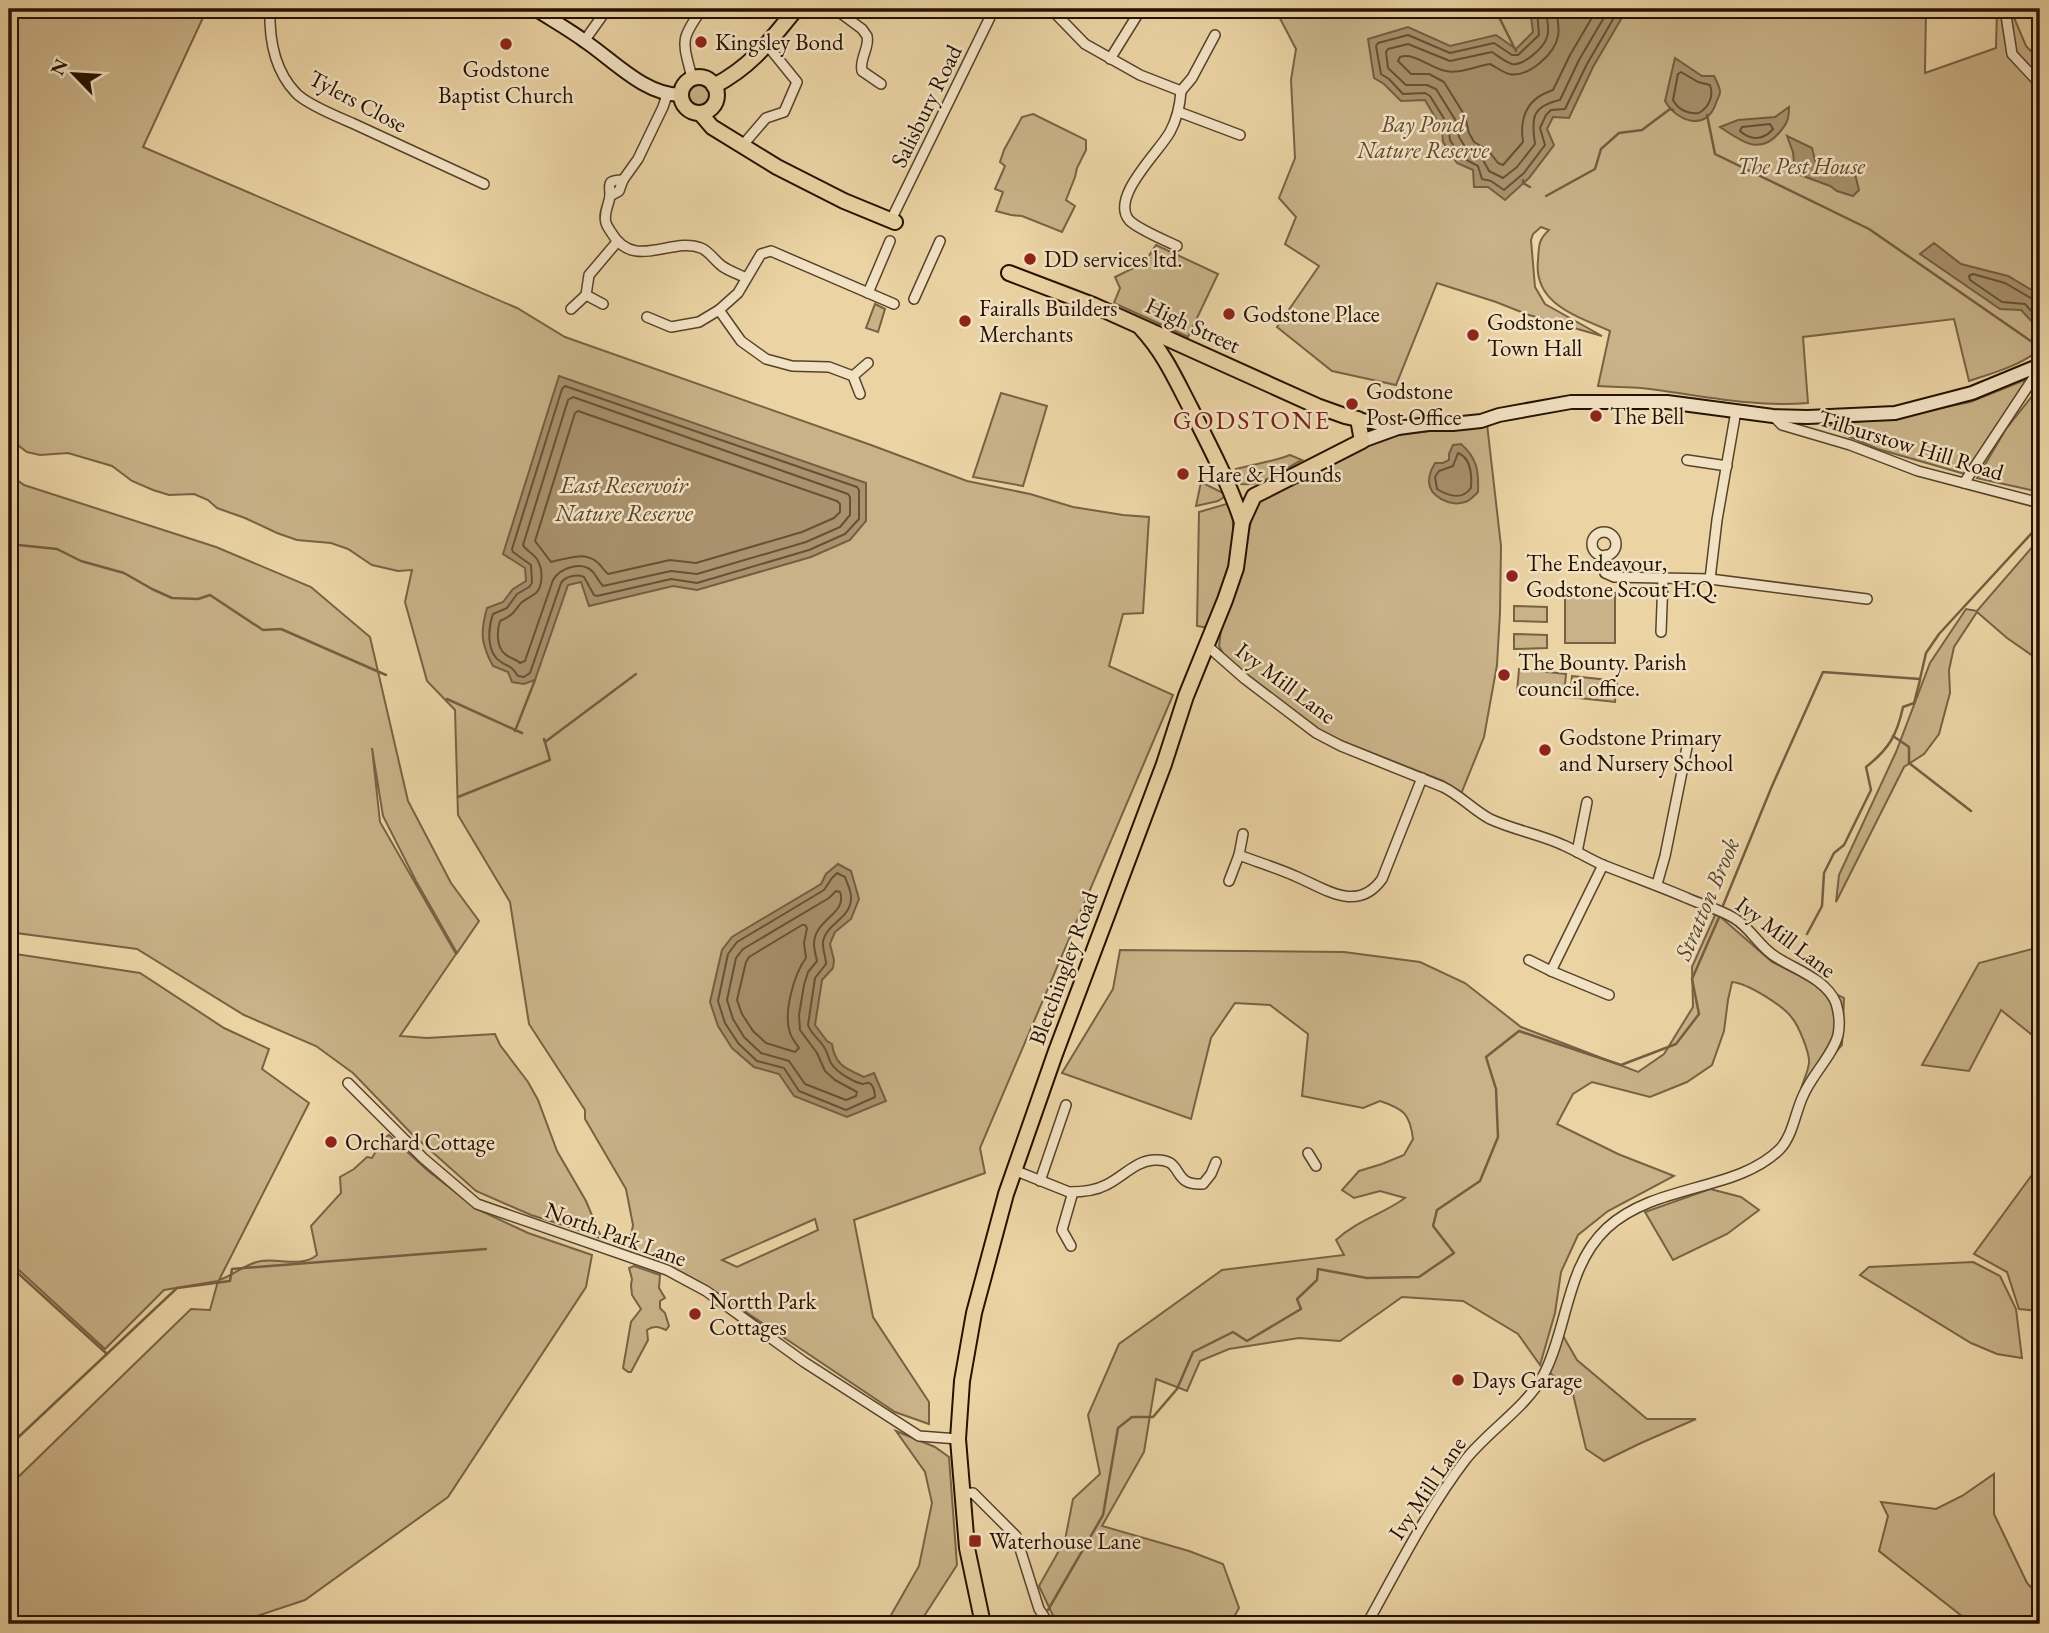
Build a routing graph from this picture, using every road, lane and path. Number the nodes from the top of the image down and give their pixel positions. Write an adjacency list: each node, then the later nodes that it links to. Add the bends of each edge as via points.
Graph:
1 (270, 9): 27 (street, Tylers Close, via 272,50 297,95)
2 (535, 9): 12 (main road)
3 (607, 9): 12 (street)
4 (702, 9): 15 (street, via 684,38)
5 (796, 9): 13 (main road)
6 (835, 9): 16 (street, via 867,36 861,67)
7 (995, 9): 28 (street, Salisbury Road)
8 (1051, 9): 14 (street, via 1085,44)
9 (1141, 9): 14 (street)
10 (2005, 9): 17 (street, via 2012,54)
11 (1215, 35): 19 (street)
12 (585, 40): 20 (main road, via 634,77)
13 (767, 45): 18 (main road, via 742,70); 26 (street, via 797,82 784,112 766,118)
14 (1110, 59): 19 (street)
15 (692, 78): 18 (main road, via 705,78); 20 (main road)
16 (881, 84)
17 (2040, 84)
18 (714, 86): 21 (main road)
19 (1181, 91): 22 (street)
20 (674, 95): 23 (main road, via 688,109); 31 (street, via 663,107 638,159 622,180 614,180 608,187 606,222)
21 (713, 105): 23 (main road); 24 (main road)
22 (1179, 112): 25 (street); 32 (street, via 1131,188 1124,211 1130,222)
23 (700, 113): 24 (main road)
24 (722, 132): 26 (main road)
25 (1240, 135)
26 (743, 146): 28 (main road, via 844,201)
27 (484, 184)
28 (893, 221)
29 (890, 241): 35 (street)
30 (940, 241): 37 (street)
31 (617, 242): 34 (street, via 635,251 688,245 703,248 723,267); 36 (street, via 589,275)
32 (1177, 246)
33 (1009, 273): 43 (main road, High Street)
34 (746, 278): 35 (street, via 761,254 771,251); 41 (street, via 738,293)
35 (868, 293): 39 (street)
36 (586, 295): 38 (street); 40 (street)
37 (914, 299)
38 (603, 304)
39 (894, 304)
40 (571, 309)
41 (719, 310): 42 (street, via 699,322 671,327); 48 (street, via 741,341 766,359 792,366 829,367)
42 (647, 317)
43 (1139, 326): 44 (main road, High Street); 45 (main road)
44 (1178, 343): 45 (main road); 52 (main road, High Street, via 1317,406)
45 (1162, 354): 57 (main road)
46 (868, 363): 48 (street)
47 (2040, 366): 51 (main road, via 1972,393 1895,413); 58 (street)
48 (853, 376): 49 (street)
49 (860, 394)
50 (1736, 411): 51 (main road); 53 (main road, via 1667,402 1571,402 1481,421); 55 (street)
51 (1773, 416): 58 (street, Tilburstow Hill Road, via 1782,425)
52 (1358, 419): 53 (main road); 54 (main road)
53 (1398, 428): 54 (main road)
54 (1362, 441): 59 (main road)
55 (1727, 466): 56 (street, via 1692,461); 64 (street)
56 (1694, 473)
57 (1227, 482): 59 (main road); 61 (main road)
58 (1964, 483): 60 (street, Tilburstow Hill Road)
59 (1254, 496): 61 (main road)
60 (2040, 503)
61 (1242, 522): 67 (main road, Bletchingley Road, via 1236,568)
62 (1606, 555): 63 (street, via 1605,573 1614,577)
63 (1663, 579): 64 (street); 66 (street)
64 (1710, 579): 65 (street)
65 (1867, 599)
66 (1661, 632)
67 (1207, 649): 69 (street, Ivy Mill Lane, via 1316,733); 85 (main road, Bletchingley Road)
68 (1688, 742): 76 (street)
69 (1422, 778): 72 (street, Ivy Mill Lane, via 1457,794 1487,817); 73 (street, via 1382,879 1369,892 1344,897)
70 (1587, 803): 72 (street)
71 (1243, 834): 73 (street)
72 (1577, 852): 74 (street, Ivy Mill Lane)
73 (1238, 855): 75 (street)
74 (1603, 865): 76 (street, Ivy Mill Lane); 78 (street)
75 (1229, 881)
76 (1657, 884): 93 (street, Ivy Mill Lane, via 1721,911 1742,924 1771,954 1815,979 1836,1004 1837,1038 1803,1095 1790,1134 1779,1150 1749,1169 1624,1214 1589,1248 1545,1373 1534,1391 1466,1459 1430,1512)
77 (1529, 960): 78 (street)
78 (1551, 971): 79 (street)
79 (1609, 995)
80 (348, 1083): 89 (street, North Park Lane, via 477,1204 684,1278 919,1436)
81 (1066, 1105): 86 (street)
82 (1308, 1153): 84 (street)
83 (1216, 1161): 87 (street, via 1203,1184 1183,1181 1172,1164 1152,1160 1105,1186)
84 (1316, 1166)
85 (1014, 1170): 86 (street); 89 (main road, Bletchingley Road, via 974,1313 961,1381)
86 (1040, 1181): 87 (street)
87 (1073, 1192): 88 (street, via 1062,1230)
88 (1070, 1246)
89 (958, 1439): 90 (main road, Bletchingley Road)
90 (961, 1494): 91 (main road, Bletchingley Road); 92 (street, via 973,1493 1016,1536 1039,1609)
91 (983, 1624)
92 (1049, 1624)
93 (1367, 1624)

